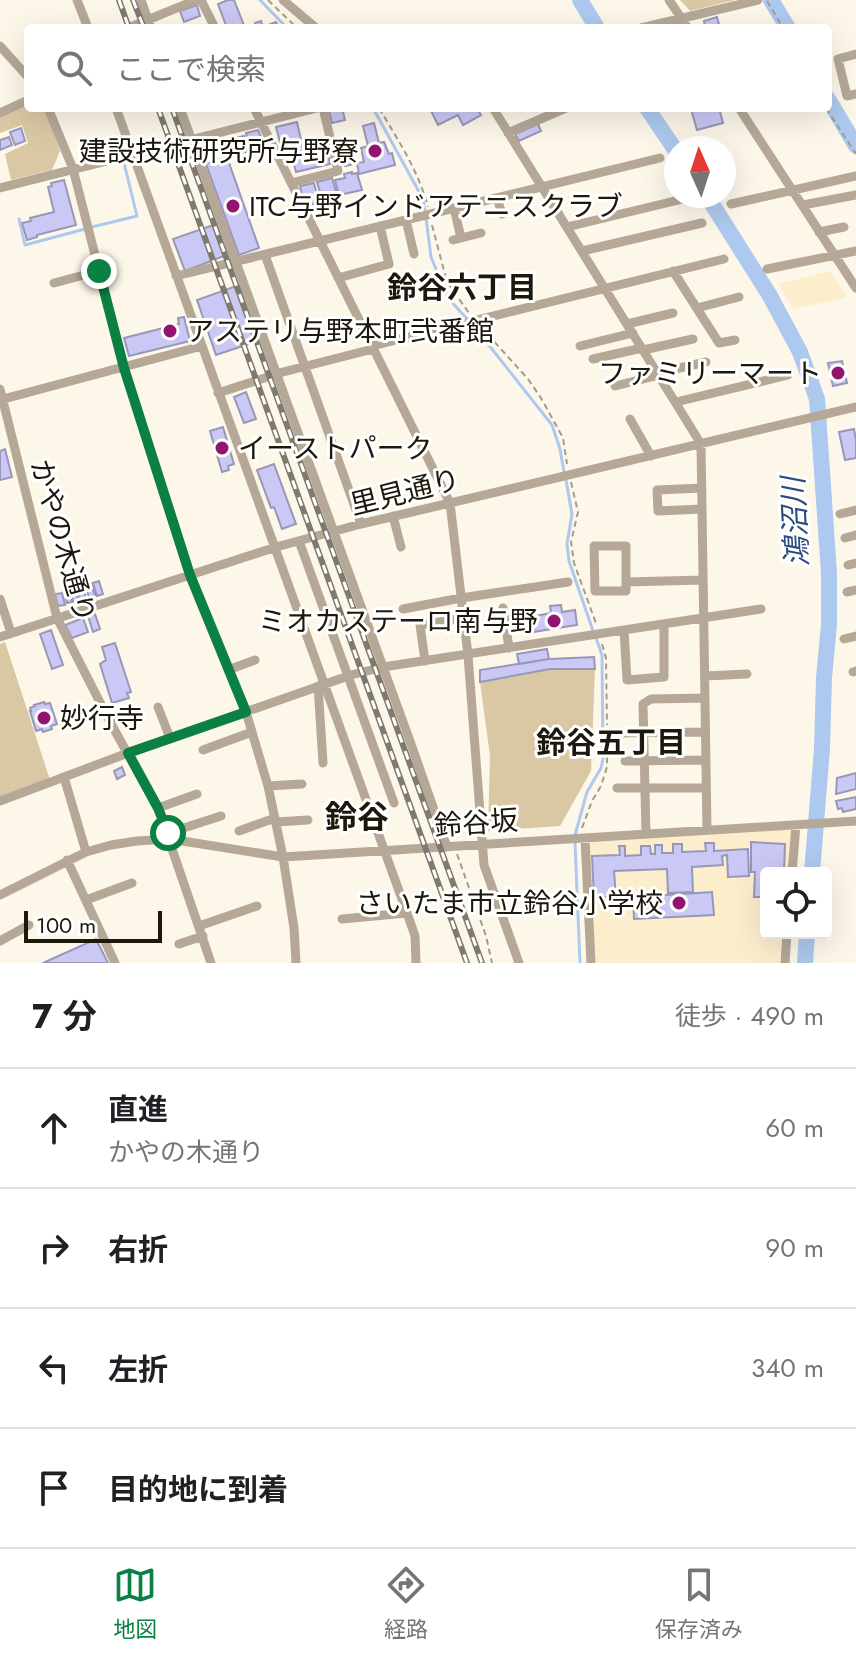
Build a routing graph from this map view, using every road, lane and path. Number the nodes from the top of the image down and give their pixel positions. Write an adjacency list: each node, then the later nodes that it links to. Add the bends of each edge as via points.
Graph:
1 (77, 0): 10 (street)
2 (141, 0): 11 (street)
3 (199, 0): 11 (street); 12 (street)
4 (268, 0): 13 (path)
5 (283, 0): 14 (street)
6 (669, 0): 9 (street)
7 (758, 0): 9 (street)
8 (766, 0): 17 (path)
9 (682, 19): 15 (street); 16 (street)
10 (86, 24)
11 (150, 24)
12 (213, 24)
13 (293, 24)
14 (311, 24)
15 (659, 24)
16 (685, 24)
17 (781, 24)
18 (0, 46): 20 (street)
19 (856, 54): 21 (street, via 838,59 847,96)
20 (24, 73)
21 (856, 94)
22 (24, 102): 34 (street)
23 (50, 112): 41 (street)
24 (117, 112): 39 (street)
25 (182, 112): 37 (street)
26 (256, 112): 35 (street)
27 (301, 112): 35 (street)
28 (324, 112): 43 (street, via 338,171)
29 (381, 112): 54 (path, via 410,159)
30 (495, 112): 36 (street)
31 (557, 112): 36 (street)
32 (742, 112): 46 (street)
33 (829, 112): 38 (path)
34 (0, 113)
35 (261, 122): 37 (street); 43 (street)
36 (508, 133): 44 (street)
37 (192, 140): 39 (street); 69 (street)
38 (856, 154)
39 (132, 156): 41 (street); 73 (street)
40 (660, 158): 44 (street)
41 (73, 169): 45 (street); 71 (street)
42 (856, 176): 46 (street)
43 (291, 183): 62 (street)
44 (542, 187): 48 (street); 58 (street)
45 (0, 188)
46 (792, 189): 49 (street); 51 (street)
47 (856, 195): 51 (street)
48 (497, 198): 52 (street); 53 (street)
49 (736, 203)
50 (664, 204): 58 (street)
51 (803, 205): 60 (street)
52 (454, 208): 54 (street); 61 (street, via 457,239)
53 (502, 214)
54 (426, 215): 55 (street); 81 (path, via 447,282)
55 (406, 220): 57 (street); 65 (street)
56 (702, 223): 63 (street)
57 (380, 226): 62 (street); 74 (street, via 389,264)
58 (567, 227): 63 (street)
59 (844, 227): 60 (street)
60 (819, 232): 67 (street)
61 (481, 233)
62 (320, 241): 66 (street); 74 (street)
63 (582, 251): 76 (street)
64 (856, 251): 67 (street)
65 (414, 254)
66 (265, 255): 69 (street); 91 (street)
67 (834, 255): 70 (street); 77 (street)
68 (724, 259): 72 (street)
69 (236, 262): 73 (street); 93 (street)
70 (767, 269)
71 (99, 271): 75 (street); 92 (street)
72 (673, 271): 76 (street); 79 (street)
73 (176, 276): 85 (street)
74 (338, 278): 87 (street)
75 (54, 283)
76 (605, 288): 81 (street); 82 (street)
77 (856, 288)
78 (739, 297): 79 (street)
79 (697, 308): 84 (street, via 719,343)
80 (673, 313): 82 (street)
81 (475, 320): 87 (street); 106 (path, via 541,398 563,438)
82 (630, 329): 86 (street); 88 (street)
83 (693, 339): 88 (street)
84 (735, 340)
85 (202, 346): 92 (street); 97 (street)
86 (580, 346)
87 (372, 347): 91 (street); 108 (street)
88 (643, 349): 89 (street); 94 (street)
89 (593, 359)
90 (706, 362): 94 (street)
91 (304, 367): 93 (street); 113 (street)
92 (124, 368): 98 (street); 118 (street)
93 (276, 374): 97 (street); 114 (street)
94 (658, 374): 96 (street); 99 (street)
95 (788, 375): 99 (street)
96 (615, 386)
97 (218, 393): 116 (street)
98 (1, 396): 102 (street, かやの木通り)
99 (676, 402): 103 (street)
100 (856, 407): 103 (street, 里見通り)
101 (630, 419): 105 (street)
102 (13, 443): 104 (street); 128 (street, かやの木通り)
103 (701, 444): 105 (street, 里見通り); 107 (street)
104 (0, 446)
105 (651, 456): 106 (street, 里見通り)
106 (567, 476): 108 (street, 里見通り); 134 (path, via 578,512 571,542 574,563)
107 (702, 488): 109 (street); 109 (street, via 657,490 658,511)
108 (450, 503): 112 (street, 里見通り); 122 (street)
109 (702, 509): 119 (street)
110 (856, 510): 111 (street)
111 (840, 514)
112 (393, 516): 113 (street, 里見通り); 117 (street)
113 (361, 524): 114 (street, 里見通り)
114 (334, 532): 115 (street, 里見通り); 129 (street)
115 (299, 541): 116 (street, 里見通り); 145 (street)
116 (276, 547): 118 (street, 里見通り); 147 (street)
117 (401, 547)
118 (190, 575): 128 (street, 里見通り); 143 (street)
119 (703, 580): 121 (street); 127 (street)
120 (568, 582): 122 (street)
121 (626, 582): 121 (street, via 626,591 595,591 594,546 626,546)
122 (461, 598): 125 (street); 130 (street)
123 (0, 599): 133 (street)
124 (503, 608): 138 (street)
125 (403, 609): 129 (path)
126 (761, 609): 127 (street)
127 (704, 617): 131 (street); 146 (street)
128 (57, 618): 133 (street, 里見通り); 152 (street, かやの木通り)
129 (365, 618): 142 (street)
130 (464, 618): 139 (street); 141 (street, via 420,625)
131 (664, 624): 132 (street); 132 (street, via 664,677 627,680)
132 (624, 630): 134 (street)
133 (11, 633): 136 (street, 里見通り)
134 (597, 634): 138 (street); 183 (path, via 606,658 607,767)
135 (856, 636): 137 (street)
136 (0, 637)
137 (844, 639)
138 (509, 648): 139 (street)
139 (468, 655): 141 (street); 184 (street)
140 (255, 660): 143 (street)
141 (425, 661): 142 (street)
142 (383, 667): 145 (street); 185 (street)
143 (228, 670): 150 (street)
144 (747, 674): 146 (street)
145 (348, 676): 147 (street); 172 (street)
146 (705, 676): 148 (street)
147 (322, 685): 150 (street); 163 (street); 186 (street)
148 (705, 698): 154 (street, via 651,699 643,704); 155 (street)
149 (158, 707): 157 (street)
150 (246, 712): 153 (street); 157 (street)
151 (138, 713): 152 (street)
152 (110, 722): 159 (street, かやの木通り)
153 (252, 732): 158 (street); 166 (street)
154 (644, 732): 155 (street); 156 (street); 162 (street)
155 (705, 732): 160 (street)
156 (613, 733)
157 (170, 738): 159 (street)
158 (203, 750)
159 (128, 753): 164 (street); 173 (street, かやの木通り)
160 (706, 760): 162 (street); 169 (street)
161 (625, 761): 162 (street)
162 (644, 761): 168 (street)
163 (323, 763)
164 (64, 777): 171 (street); 187 (street)
165 (302, 784): 166 (street)
166 (268, 786): 175 (street)
167 (617, 788): 168 (street)
168 (645, 788): 169 (street); 181 (street)
169 (706, 788): 179 (street)
170 (197, 794): 173 (street)
171 (0, 801)
172 (394, 803)
173 (158, 808): 182 (street, かやの木通り)
174 (221, 816): 182 (street)
175 (276, 820): 176 (street); 180 (street); 188 (street)
176 (308, 820)
177 (853, 821): 178 (street, 鈴谷坂)
178 (797, 825): 179 (street, 鈴谷坂); 190 (street)
179 (707, 830): 181 (street, 鈴谷坂)
180 (239, 831)
181 (646, 834): 183 (street, 鈴谷坂)
182 (169, 836): 187 (street); 188 (street, 鈴谷坂); 200 (street, かやの木通り)
183 (579, 838): 184 (street, 鈴谷坂); 210 (street)
184 (483, 844): 185 (street, 鈴谷坂); 209 (street, via 484,865)
185 (450, 846): 186 (street, 鈴谷坂); 208 (path)
186 (385, 850): 188 (street, 鈴谷坂); 196 (street)
187 (86, 852): 189 (street)
188 (283, 857): 206 (street)
189 (67, 860): 192 (street); 193 (street)
190 (793, 867)
191 (132, 883): 193 (street)
192 (0, 895)
193 (86, 900): 204 (street)
194 (225, 902): 197 (street)
195 (257, 906): 197 (street)
196 (407, 913): 198 (street); 207 (street)
197 (230, 915): 200 (street)
198 (342, 919)
199 (29, 925): 202 (street)
200 (201, 931): 203 (street); 205 (street, かやの木通り)
201 (787, 939): 211 (street)
202 (0, 941)
203 (179, 944)
204 (115, 963)
205 (211, 963)
206 (296, 963)
207 (416, 963)
208 (492, 963)
209 (519, 963)
210 (591, 963)
211 (785, 963)

